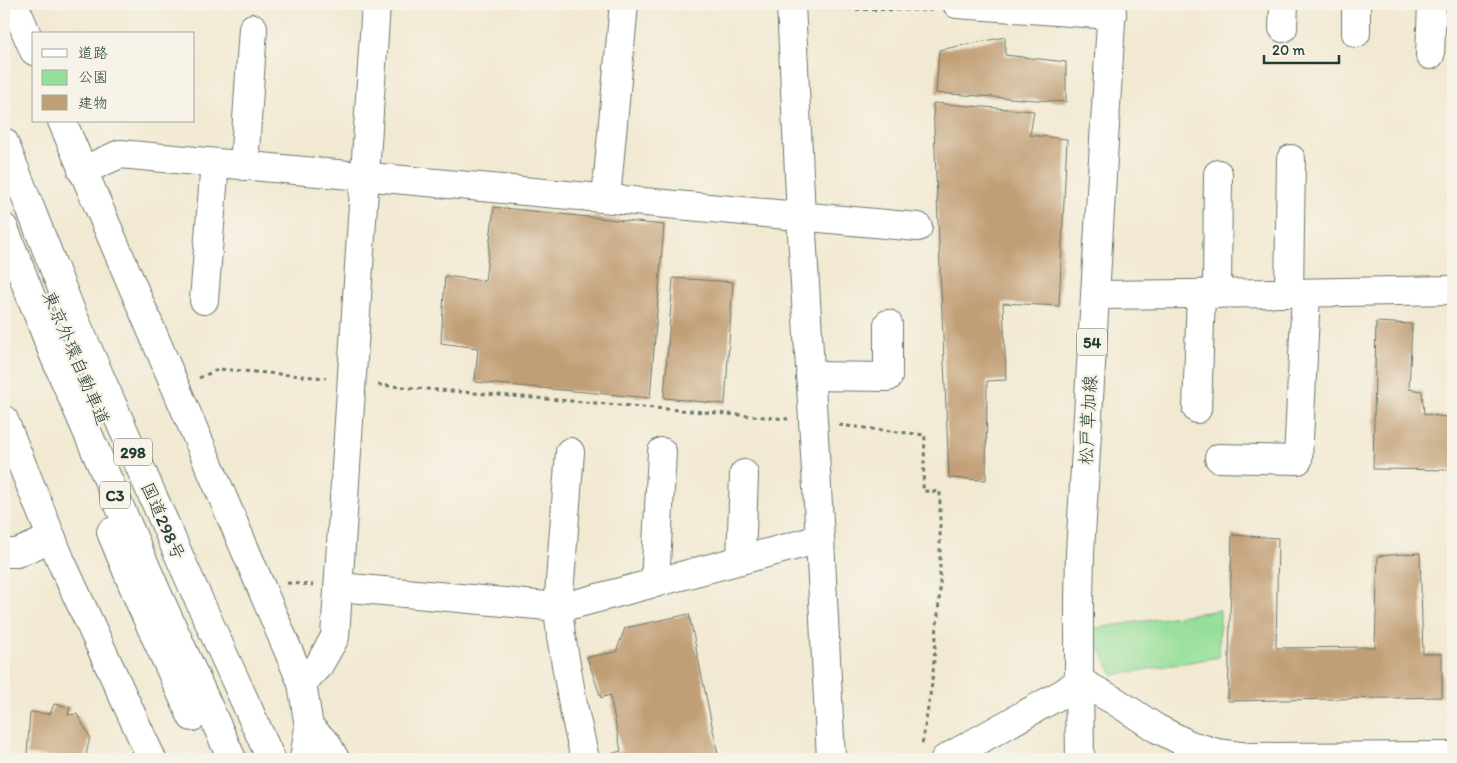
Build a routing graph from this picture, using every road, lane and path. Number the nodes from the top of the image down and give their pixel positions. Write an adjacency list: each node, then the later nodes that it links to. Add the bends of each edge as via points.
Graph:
1 (14, 4): 11 (main road)
2 (376, 4): 21 (main road)
3 (624, 4): 22 (main road)
4 (957, 4): 7 (path, via 937,10); 8 (main road)
5 (1356, 4): 10 (main road)
6 (1432, 4): 12 (main road)
7 (791, 7): 23 (main road)
8 (1112, 10): 30 (main road, 松戸草加線 / 54)
9 (254, 28): 17 (main road)
10 (1356, 33)
11 (32, 46)
12 (1430, 55)
13 (62, 122): 18 (main road)
14 (4, 142): 58 (main road, 国道298号 / 298, via 71,311)
15 (1291, 159): 28 (main road)
16 (215, 163): 17 (main road); 18 (main road, via 120,154); 31 (main road)
17 (244, 166): 21 (main road)
18 (82, 171): 51 (main road)
19 (1218, 174): 29 (main road)
20 (4, 175): 57 (main road, 東京外環自動車道 / C3, via 68,343)
21 (364, 176): 22 (main road); 35 (main road)
22 (606, 198): 23 (main road)
23 (801, 216): 24 (main road); 33 (main road)
24 (918, 227)
25 (4, 228): 56 (main road, 東京外環自動車道 / C3, via 53,353)
26 (4, 272): 55 (main road, via 141,605)
27 (1453, 290): 28 (main road)
28 (1297, 293): 29 (main road); 40 (main road, via 1298,460)
29 (1209, 294): 30 (main road); 36 (main road)
30 (1095, 295): 50 (main road, 松戸草加線 / 54, via 1080,554)
31 (204, 300)
32 (888, 324): 33 (main road, via 888,377)
33 (810, 376): 43 (main road)
34 (193, 380): 35 (path, via 219,369)
35 (351, 380): 48 (main road)
36 (1197, 409)
37 (4, 420): 42 (main road)
38 (570, 452): 49 (main road)
39 (662, 452): 47 (main road)
40 (1219, 458)
41 (744, 474): 45 (main road)
42 (52, 538): 44 (main road, via 16,554); 54 (main road)
43 (820, 539): 45 (main road); 62 (main road)
44 (4, 554)
45 (741, 560): 47 (main road)
46 (280, 582): 48 (path)
47 (655, 582): 49 (main road)
48 (339, 587): 49 (main road); 51 (main road, via 335,637 319,665)
49 (558, 607): 61 (main road)
50 (1080, 681): 53 (main road, via 1156,728 1190,745 1217,753 1248,757); 63 (main road); 64 (main road, 松戸草加線)
51 (302, 683): 52 (main road)
52 (309, 727): 59 (main road); 60 (main road, via 327,744)
53 (1442, 757)
54 (152, 759)
55 (212, 759)
56 (232, 759)
57 (251, 759)
58 (271, 759)
59 (304, 759)
60 (335, 759)
61 (585, 759)
62 (831, 759)
63 (945, 759)
64 (1080, 759)

